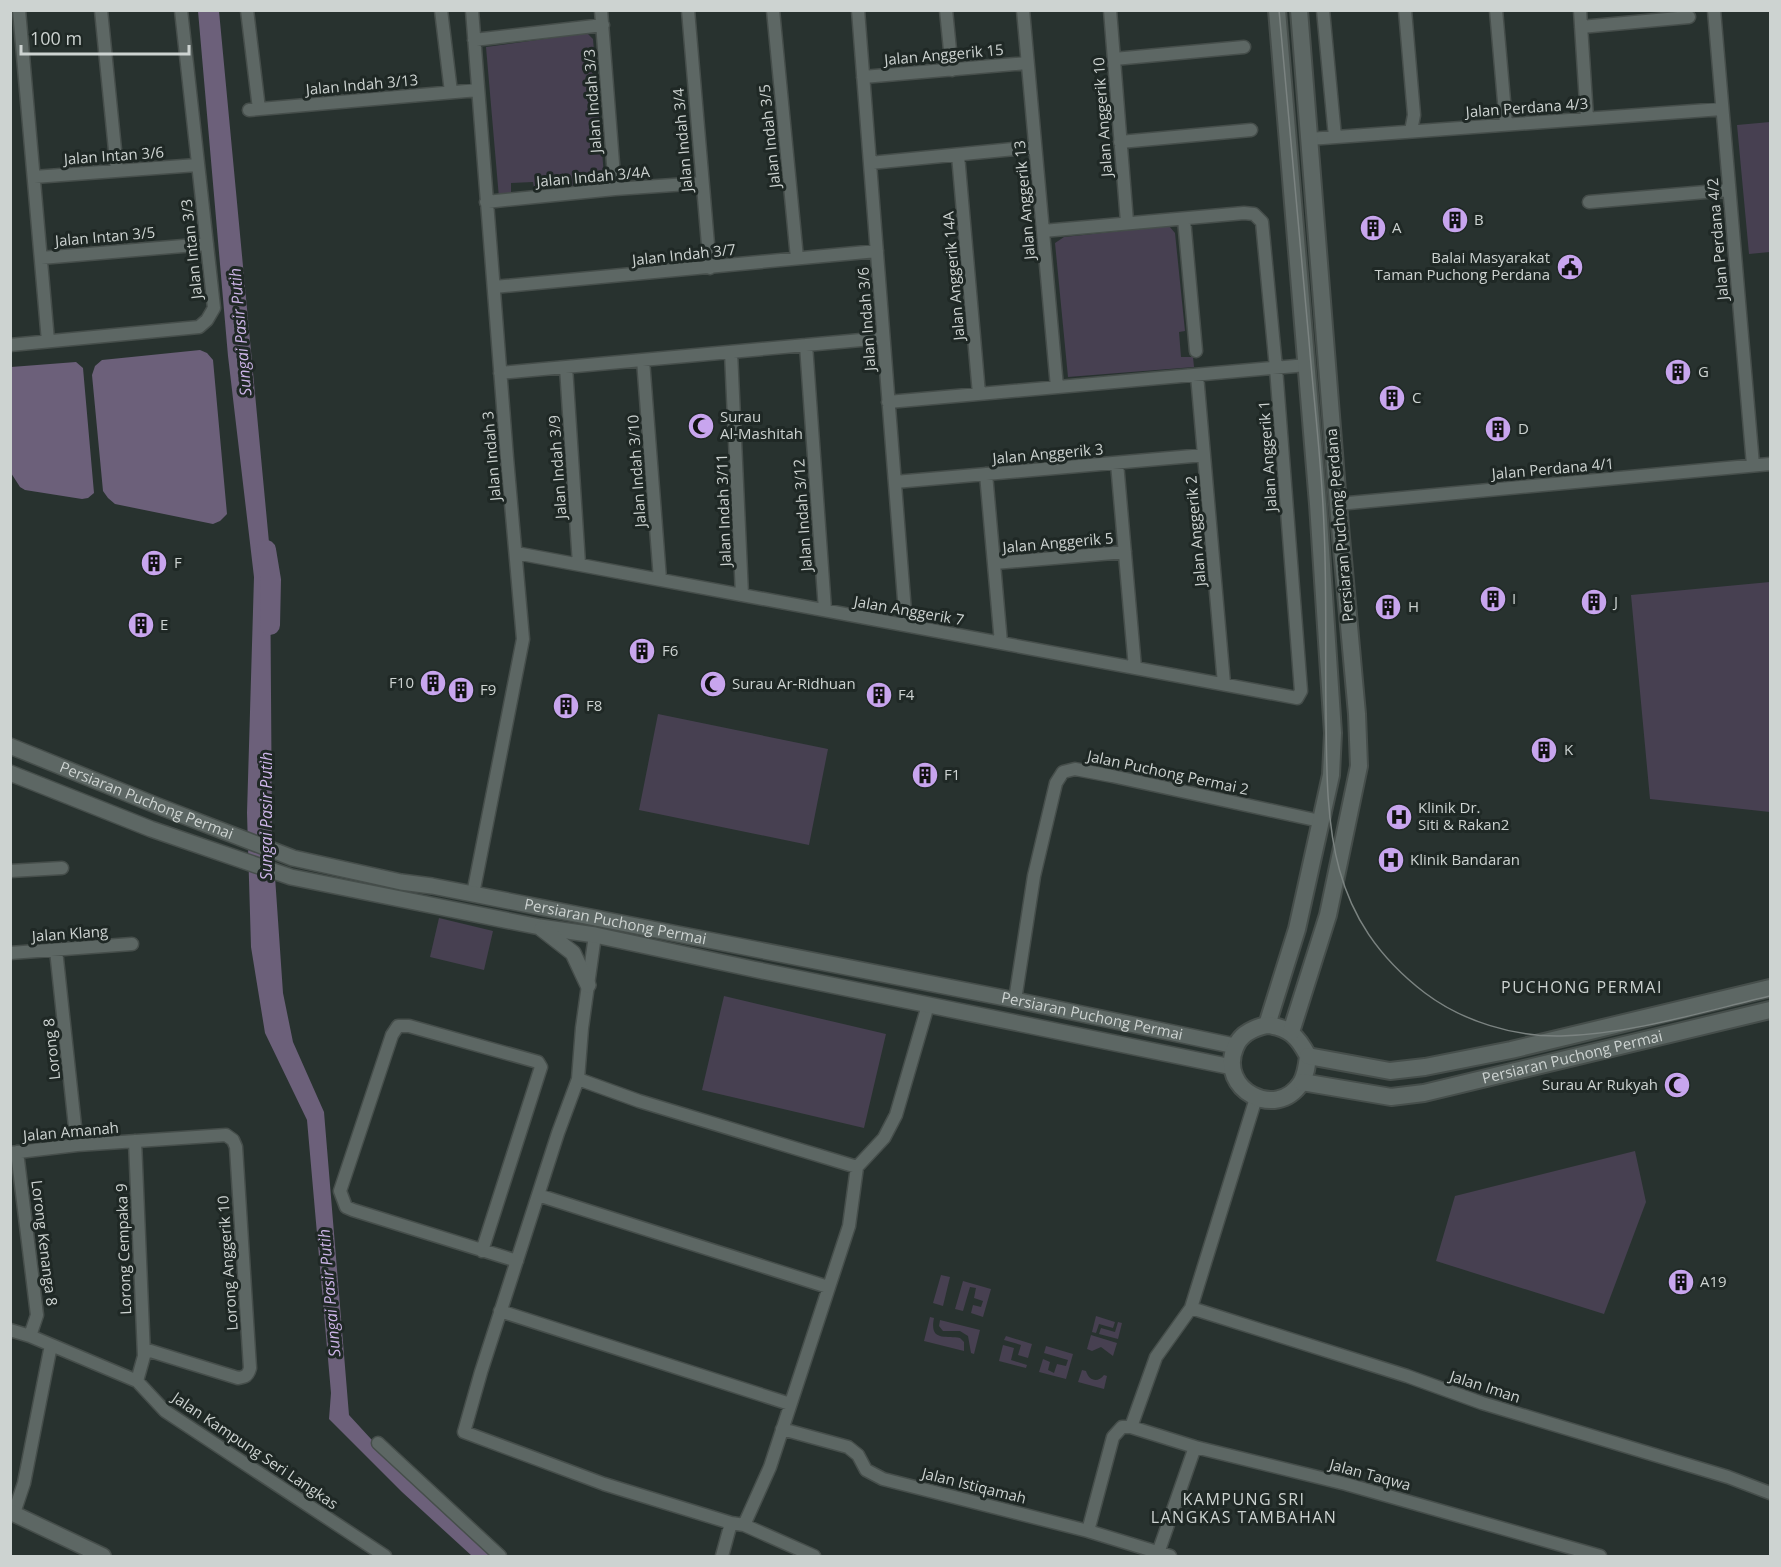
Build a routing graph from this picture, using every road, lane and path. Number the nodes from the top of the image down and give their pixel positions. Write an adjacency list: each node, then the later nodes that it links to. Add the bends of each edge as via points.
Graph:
1 (18, 10): 45 (street)
2 (101, 10): 44 (street)
3 (181, 10): 43 (street, Jalan Intan 3/3)
4 (247, 10): 31 (street, Jalan Indah 3/13, via 254,109)
5 (441, 10): 31 (street)
6 (472, 10): 24 (street, Jalan Indah 3)
7 (602, 10): 22 (street, Jalan Indah 3/3)
8 (688, 10): 46 (street, Jalan Indah 3/4)
9 (773, 10): 57 (street, Jalan Indah 3/5)
10 (858, 10): 29 (street, Jalan Indah 3/6)
11 (946, 10): 28 (street)
12 (1023, 10): 27 (street, Jalan Anggerik 13)
13 (1110, 10): 26 (street, Jalan Anggerik 10)
14 (1277, 10): 67 (main road, Persiaran Puchong Perdana)
15 (1299, 10): 38 (main road, Persiaran Puchong Perdana)
16 (1323, 10): 37 (street)
17 (1406, 10): 36 (street, via 1414,115)
18 (1496, 10): 34 (street)
19 (1580, 10): 23 (street)
20 (1714, 10): 32 (street, Jalan Perdana 4/2)
21 (1689, 17): 23 (street)
22 (603, 25): 24 (street); 47 (street, Jalan Indah 3/3)
23 (1581, 27): 33 (street)
24 (474, 40): 30 (street, Jalan Indah 3)
25 (1244, 47): 26 (street)
26 (1114, 59): 39 (street, Jalan Anggerik 10)
27 (1027, 63): 28 (street, Jalan Anggerik 15); 40 (street, Jalan Anggerik 13)
28 (952, 70): 29 (street, Jalan Anggerik 15)
29 (863, 78): 42 (street, Jalan Indah 3/6)
30 (478, 90): 31 (street, Jalan Indah 3/13); 49 (street, Jalan Indah 3)
31 (451, 92)
32 (1722, 109): 33 (street, Jalan Perdana 4/3); 48 (street, Jalan Perdana 4/2)
33 (1587, 118): 34 (street, Jalan Perdana 4/3)
34 (1506, 124): 36 (street, Jalan Perdana 4/3)
35 (1251, 130): 39 (street)
36 (1411, 131): 37 (street, Jalan Perdana 4/3)
37 (1335, 136): 38 (street, Jalan Perdana 4/3)
38 (1310, 139): 81 (main road, Persiaran Puchong Perdana)
39 (1120, 142): 52 (street, Jalan Anggerik 10)
40 (1035, 147): 41 (street); 53 (street, Jalan Anggerik 13)
41 (958, 155): 42 (street); 73 (street, Jalan Anggerik 14A)
42 (870, 163): 55 (street, Jalan Indah 3/6)
43 (197, 165): 44 (street, Jalan Intan 3/6); 54 (street, Jalan Intan 3/3)
44 (117, 170): 45 (street, Jalan Intan 3/6)
45 (34, 177): 56 (street)
46 (702, 183): 47 (street, Jalan Indah 3/4A); 58 (street, Jalan Indah 3/4)
47 (615, 189): 49 (street, Jalan Indah 3/4A)
48 (1729, 190): 50 (street); 78 (street, Jalan Perdana 4/2)
49 (486, 202): 59 (street, Jalan Indah 3)
50 (1589, 202)
51 (1184, 219): 52 (street); 64 (street); 69 (street, Jalan Anggerik 1, via 1244,213 1254,214 1262,222)
52 (1126, 222): 53 (street)
53 (1043, 231): 72 (street, Jalan Anggerik 13)
54 (207, 244): 56 (street, Jalan Intan 3/5); 61 (street, Jalan Intan 3/3, via 214,308 199,327)
55 (877, 251): 57 (street, Jalan Indah 3/7); 60 (street, Jalan Indah 3/6)
56 (40, 258): 61 (street)
57 (797, 258): 58 (street, Jalan Indah 3/7)
58 (710, 268): 59 (street, Jalan Indah 3/7)
59 (494, 287): 70 (street, Jalan Indah 3)
60 (884, 338): 63 (street); 74 (street, Jalan Indah 3/6)
61 (48, 341): 62 (street, Jalan Intan 3/3)
62 (10, 345)
63 (806, 345): 65 (street); 88 (street, Jalan Indah 3/12)
64 (1196, 351)
65 (731, 352): 66 (street); 87 (street, Jalan Indah 3/11)
66 (643, 360): 68 (street); 86 (street, Jalan Indah 3/10)
67 (1306, 365): 69 (street); 96 (main road, Persiaran Puchong Perdana, via 1333,733 1331,775)
68 (566, 367): 70 (street); 85 (street, Jalan Indah 3/9)
69 (1276, 368): 71 (street); 93 (street, Jalan Anggerik 1, via 1300,691)
70 (500, 373): 83 (street, Jalan Indah 3)
71 (1197, 375): 72 (street); 75 (street, Jalan Anggerik 2)
72 (1057, 387): 73 (street)
73 (979, 394): 74 (street)
74 (888, 402): 80 (street, Jalan Indah 3/6)
75 (1204, 455): 76 (street, Jalan Anggerik 3); 92 (street, Jalan Anggerik 2)
76 (1117, 463): 79 (street, Jalan Anggerik 3); 82 (street)
77 (1770, 464): 78 (street, Jalan Perdana 4/1)
78 (1753, 465): 81 (street, Jalan Perdana 4/1)
79 (986, 474): 80 (street, Jalan Anggerik 3); 84 (street)
80 (895, 482): 89 (street, Jalan Indah 3/6)
81 (1338, 504): 114 (main road, Persiaran Puchong Perdana, via 1359,766 1328,915)
82 (1125, 552): 84 (street, Jalan Anggerik 5); 91 (street)
83 (516, 553): 85 (street, Jalan Anggerik 7); 99 (street, Jalan Indah 3, via 523,639)
84 (994, 563): 90 (street)
85 (579, 564): 86 (street, Jalan Anggerik 7)
86 (660, 579): 87 (street, Jalan Anggerik 7)
87 (742, 595): 88 (street, Jalan Anggerik 7)
88 (825, 610): 89 (street, Jalan Anggerik 7)
89 (906, 625): 90 (street, Jalan Anggerik 7)
90 (1001, 643): 91 (street, Jalan Anggerik 7)
91 (1135, 668): 92 (street, Jalan Anggerik 7)
92 (1224, 684): 93 (street, Jalan Anggerik 7)
93 (1296, 698)
94 (10, 746): 99 (street, Persiaran Puchong Permai, via 293,858)
95 (10, 773): 100 (street, Persiaran Puchong Permai, via 151,829 279,873)
96 (1320, 821): 110 (street, Jalan Puchong Permai 2, via 1112,776 1075,769 1063,772 1056,783 1034,876); 113 (main road, Persiaran Puchong Perdana, via 1297,929)
97 (62, 868): 98 (street)
98 (10, 871)
99 (473, 894): 100 (street, via 461,903); 101 (street, Persiaran Puchong Permai); 102 (street, via 498,913)
100 (417, 903): 102 (street, Persiaran Puchong Permai)
101 (545, 908): 103 (street, Persiaran Puchong Permai); 104 (street)
102 (533, 926): 104 (street, Persiaran Puchong Permai); 108 (street, via 573,953)
103 (635, 926): 104 (street); 110 (street, Persiaran Puchong Permai)
104 (595, 935): 108 (street); 111 (street, Persiaran Puchong Permai)
105 (132, 944): 106 (street, Jalan Klang)
106 (56, 950): 107 (street, Jalan Klang); 122 (street, Lorong 8)
107 (10, 953)
108 (588, 985): 118 (street)
109 (1770, 987): 116 (main road, Persiaran Puchong Permai, via 1425,1067 1390,1071)
110 (1015, 1000): 115 (street, Persiaran Puchong Permai)
111 (928, 1005): 117 (street, Persiaran Puchong Permai); 124 (street, via 896,1114 884,1138)
112 (1770, 1010): 119 (main road, Persiaran Puchong Permai, via 1424,1093 1391,1097)
113 (1267, 1025): 114 (main road); 115 (main road, via 1248,1031)
114 (1291, 1032): 116 (main road)
115 (1235, 1046): 117 (main road)
116 (1308, 1056): 119 (main road)
117 (1232, 1067): 120 (main road, via 1239,1086)
118 (578, 1079): 124 (street); 125 (street)
119 (1302, 1082): 120 (main road, via 1277,1100)
120 (1256, 1098): 129 (street)
121 (135, 1141): 122 (street, Jalan Amanah); 134 (street, Lorong Cempaka 9); 134 (street, Lorong Anggerik 10, via 226,1136 233,1140 250,1368 245,1377 238,1378)
122 (77, 1145): 123 (street, Jalan Amanah)
123 (14, 1152): 132 (street, Lorong Kenanga 8, via 37,1315)
124 (857, 1167): 128 (street, via 849,1226)
125 (538, 1195): 127 (street); 128 (street)
126 (482, 1251): 126 (street, via 353,1210 346,1206 340,1191 398,1026 526,1058 541,1067); 127 (street)
127 (517, 1261): 130 (street)
128 (828, 1287): 136 (street)
129 (1191, 1308): 137 (street, via 1156,1357); 141 (street, Jalan Iman)
130 (501, 1311): 136 (street); 143 (street, via 464,1432 604,1484)
131 (10, 1330): 132 (street, Jalan Kampung Seri Langkas)
132 (31, 1333): 133 (street, Jalan Kampung Seri Langkas)
133 (51, 1345): 135 (street, Jalan Kampung Seri Langkas); 142 (street, via 24,1483)
134 (144, 1353): 135 (street, Lorong Cempaka 9)
135 (139, 1376): 148 (street, Jalan Kampung Seri Langkas, via 165,1411)
136 (790, 1404): 138 (street)
137 (1131, 1427): 140 (street, Jalan Taqwa); 145 (street, via 1122,1427 1113,1437)
138 (782, 1429): 144 (street); 145 (street, Jalan Istiqamah, via 848,1447 866,1470 883,1479)
139 (378, 1443): 149 (street)
140 (1196, 1447): 146 (street); 152 (street, Jalan Taqwa, via 1346,1484)
141 (1770, 1493)
142 (12, 1513): 147 (street)
143 (731, 1523): 144 (street); 150 (street)
144 (744, 1525): 151 (street)
145 (1088, 1531): 146 (street, Jalan Istiqamah)
146 (1162, 1556)
147 (103, 1557)
148 (385, 1557)
149 (500, 1557)
150 (722, 1557)
151 (814, 1557)
152 (1600, 1557)

